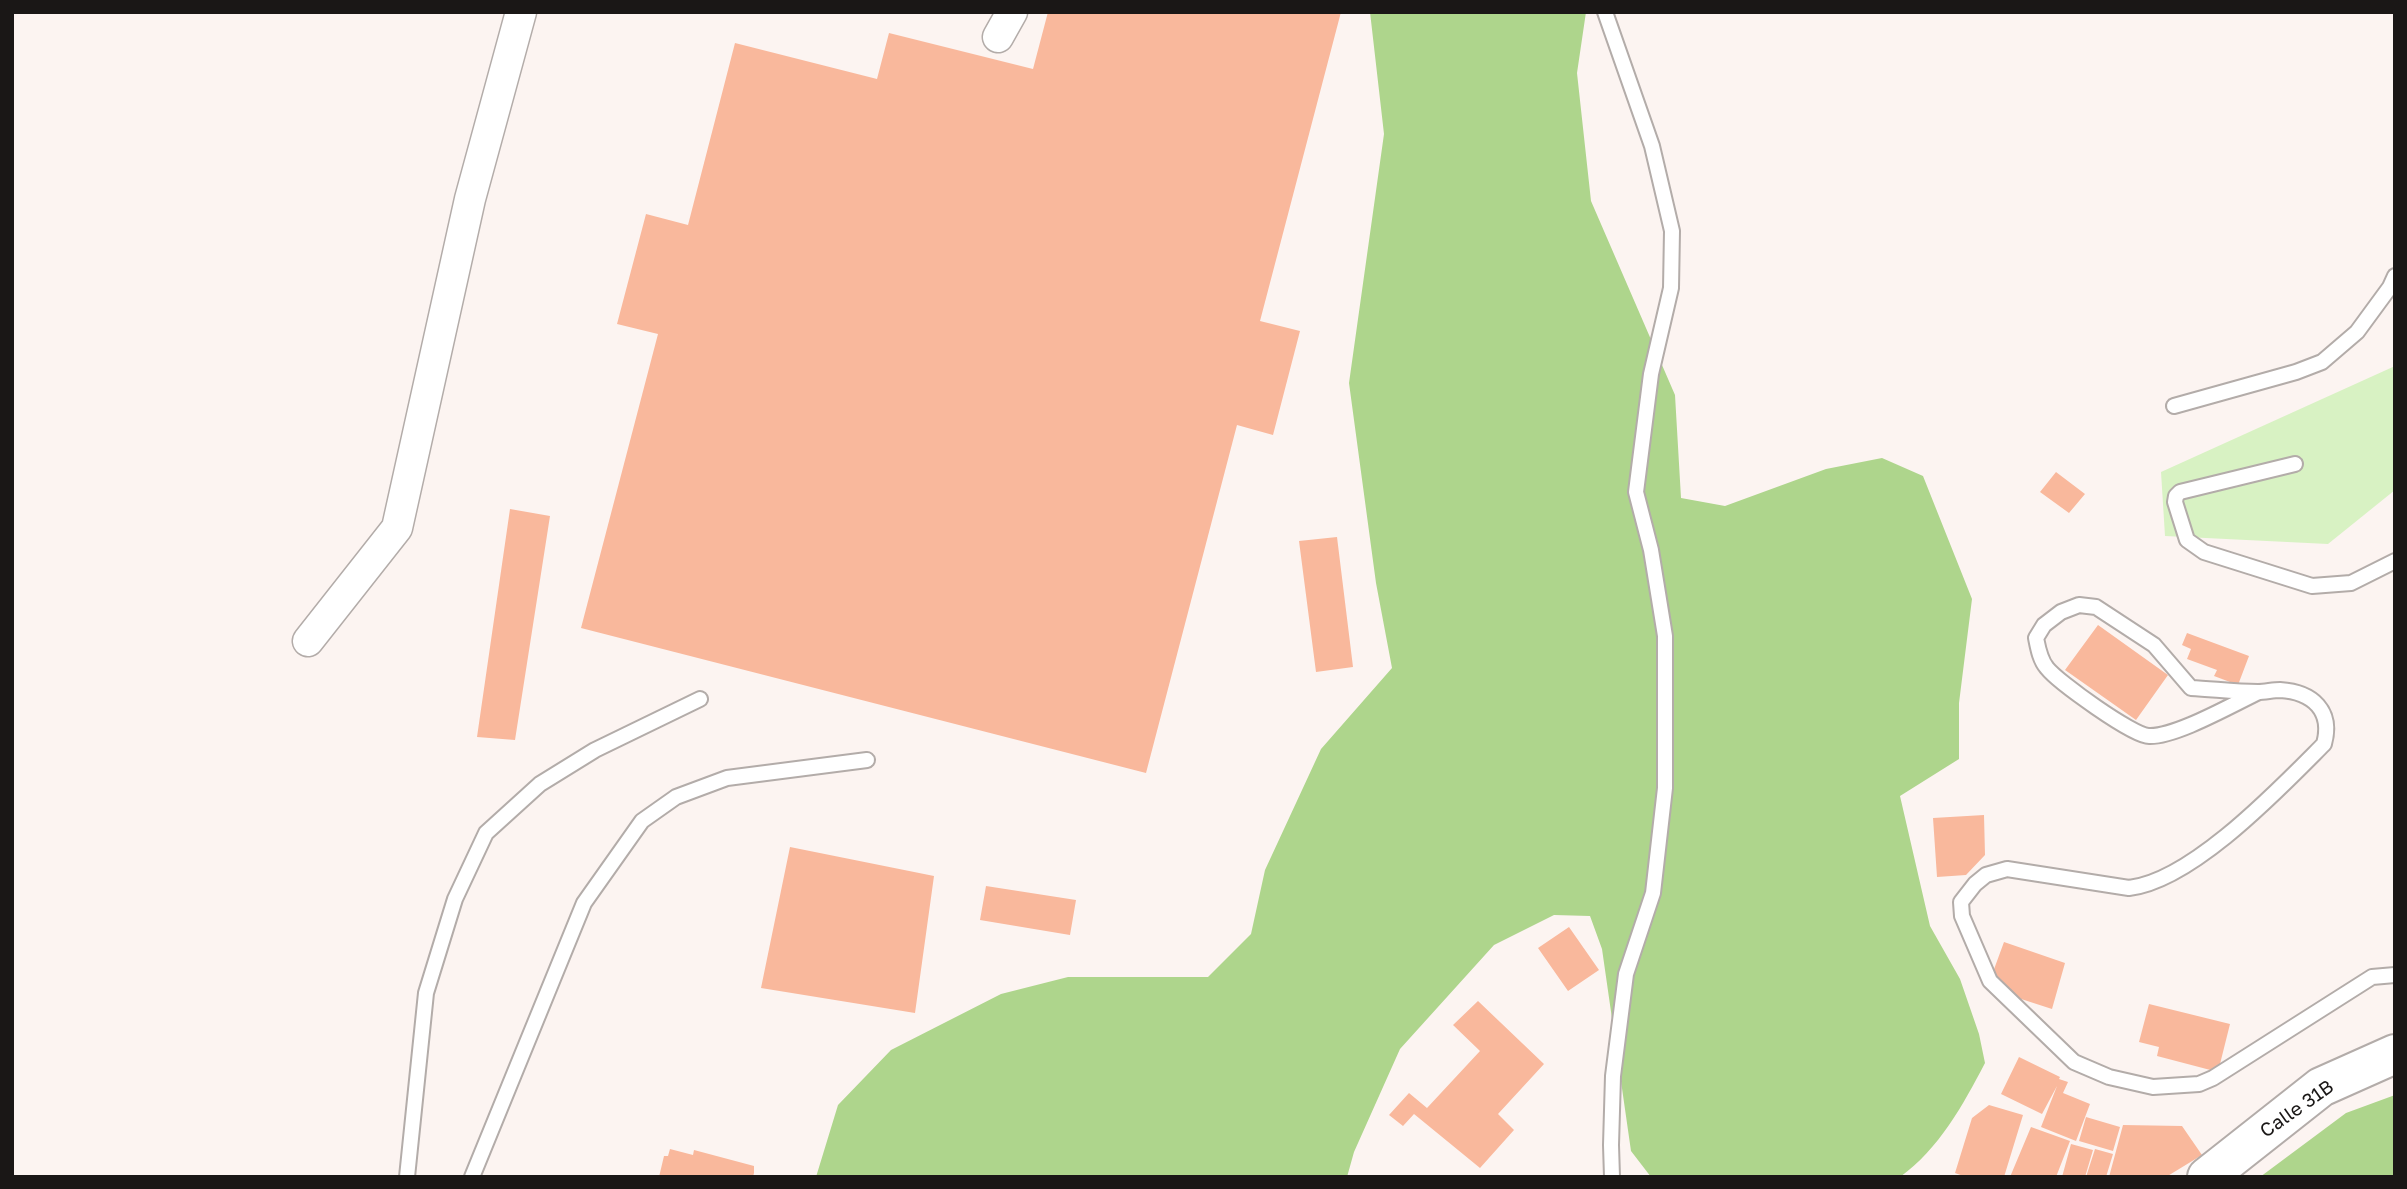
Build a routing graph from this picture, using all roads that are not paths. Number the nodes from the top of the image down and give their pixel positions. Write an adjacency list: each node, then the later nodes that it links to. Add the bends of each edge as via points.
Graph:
1 (521, 12): 7 (street, via 470,199 397,528)
2 (1605, 12): 15 (lane, via 1652,146 1672,230 1671,288 1651,374 1636,492 1665,636 1665,788 1653,893 1626,974 1613,1076)
3 (2395, 276): 4 (lane, via 2357,331 2322,362)
4 (2174, 406)
5 (2295, 464): 6 (lane, via 2180,492 2175,502 2188,540 2204,552 2312,586 2351,583)
6 (2395, 561)
7 (308, 641)
8 (2259, 692): 8 (lane, via 2191,688 2154,645 2096,607 2079,605 2061,612 2036,638 2047,668 2082,697 2148,736 2179,729); 11 (lane, via 2279,690 2315,703 2326,715 2324,744 2237,827 2187,864 2147,886 2129,888 2007,869 1986,875 1961,902 1961,909 1990,981 2074,1062 2109,1077 2173,1087 2213,1078 2372,977)
9 (700, 699): 13 (lane, via 596,750 540,784 486,833 455,899 426,993)
10 (867, 760): 14 (lane, via 727,778 676,797 642,821 584,903)
11 (2395, 975)
12 (2395, 1054): 16 (street, Calle 31B, via 2321,1087)
13 (407, 1177)
14 (472, 1177)
15 (1612, 1177)
16 (2207, 1177)

